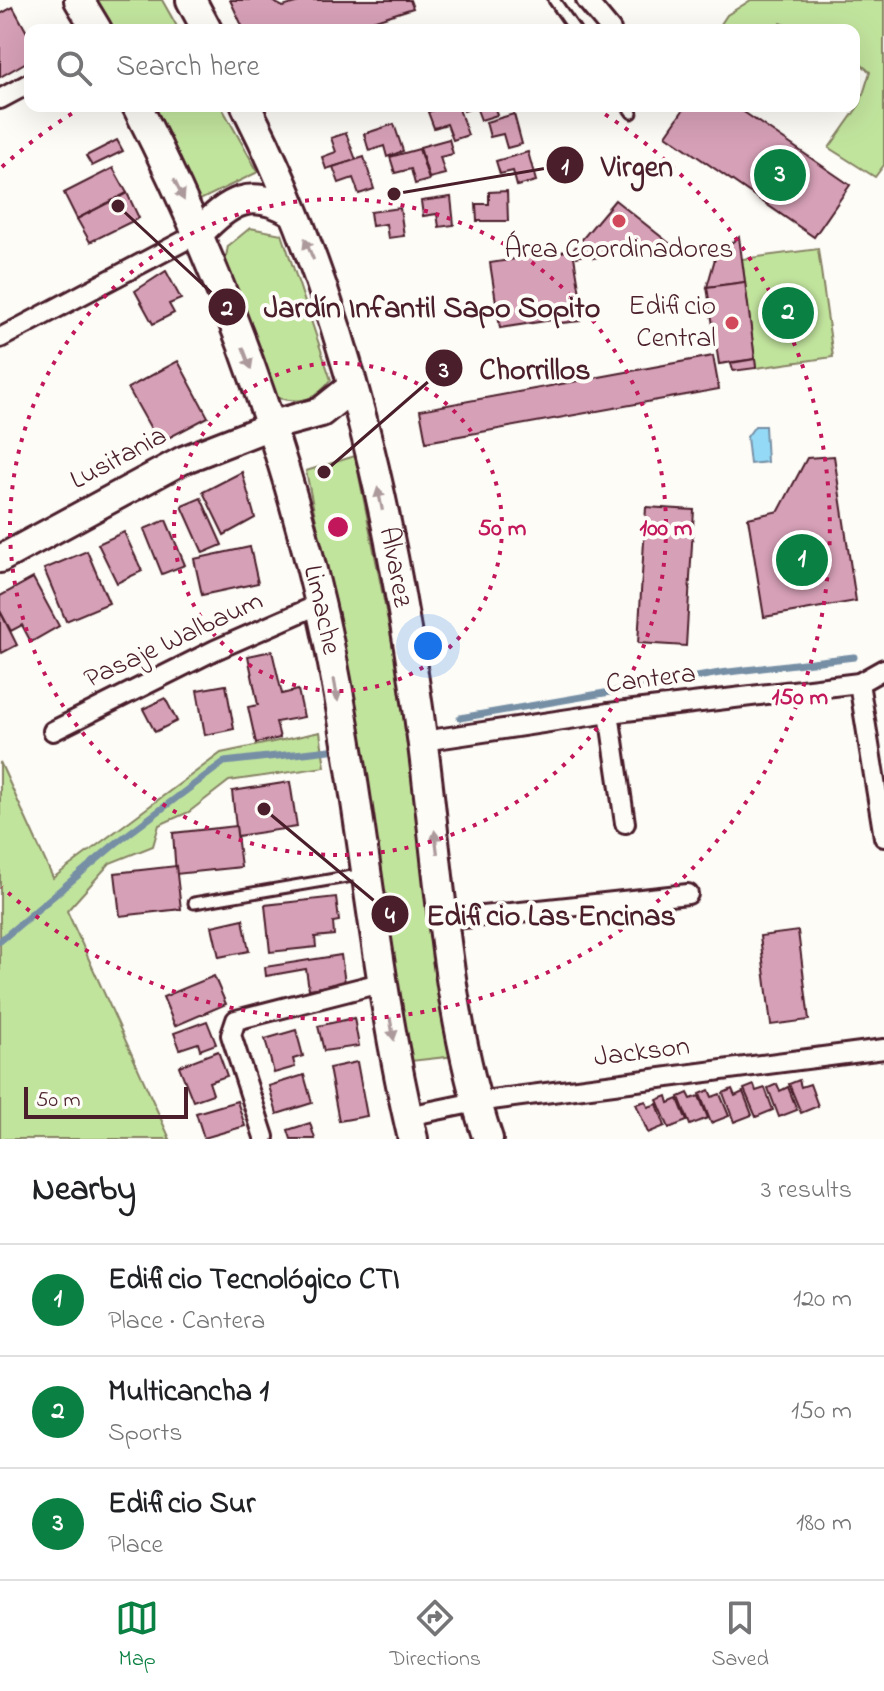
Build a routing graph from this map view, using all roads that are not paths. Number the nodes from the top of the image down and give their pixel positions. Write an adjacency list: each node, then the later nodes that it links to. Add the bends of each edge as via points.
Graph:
1 (79, 0): 5 (main road)
2 (191, 0): 6 (main road)
3 (554, 0): 7 (lane)
4 (586, 0): 8 (street)
5 (93, 24)
6 (204, 24)
7 (571, 24)
8 (606, 24)
9 (24, 86): 10 (street)
10 (0, 99)
11 (140, 112): 14 (main road, Limache, one-way to 14)
12 (249, 112): 13 (main road, Álvarez)
13 (293, 212): 14 (main road, via 264,198 243,200 219,212); 16 (main road, Álvarez, one-way to 13, via 322,285)
14 (199, 233): 15 (street); 17 (main road, Limache, one-way to 17)
15 (0, 338)
16 (351, 388): 17 (main road, via 321,412); 24 (main road, Álvarez, one-way to 16, via 388,538)
17 (273, 425): 18 (street, Lusitania, via 183,460); 19 (main road, Limache)
18 (0, 559)
19 (320, 604): 23 (street, Pasaje Walbaum); 28 (main road, Limache, one-way to 28)
20 (884, 669): 21 (street, Cantera)
21 (859, 683): 22 (street, Cantera); 25 (street)
22 (609, 713): 24 (street, Cantera); 26 (street)
23 (53, 731)
24 (423, 741): 31 (main road, Álvarez, one-way to 24)
25 (880, 790): 27 (street)
26 (625, 823)
27 (884, 837)
28 (367, 873): 30 (lane); 32 (main road, Limache)
29 (688, 894): 31 (street)
30 (194, 903)
31 (445, 920): 34 (main road, Álvarez)
32 (384, 982): 35 (main road, Limache, one-way to 35); 36 (street, via 236,1020 231,1035)
33 (884, 1049): 34 (street, Jackson)
34 (476, 1102): 35 (street, Jackson); 37 (main road, Álvarez)
35 (411, 1128)
36 (264, 1137)
37 (488, 1139)

